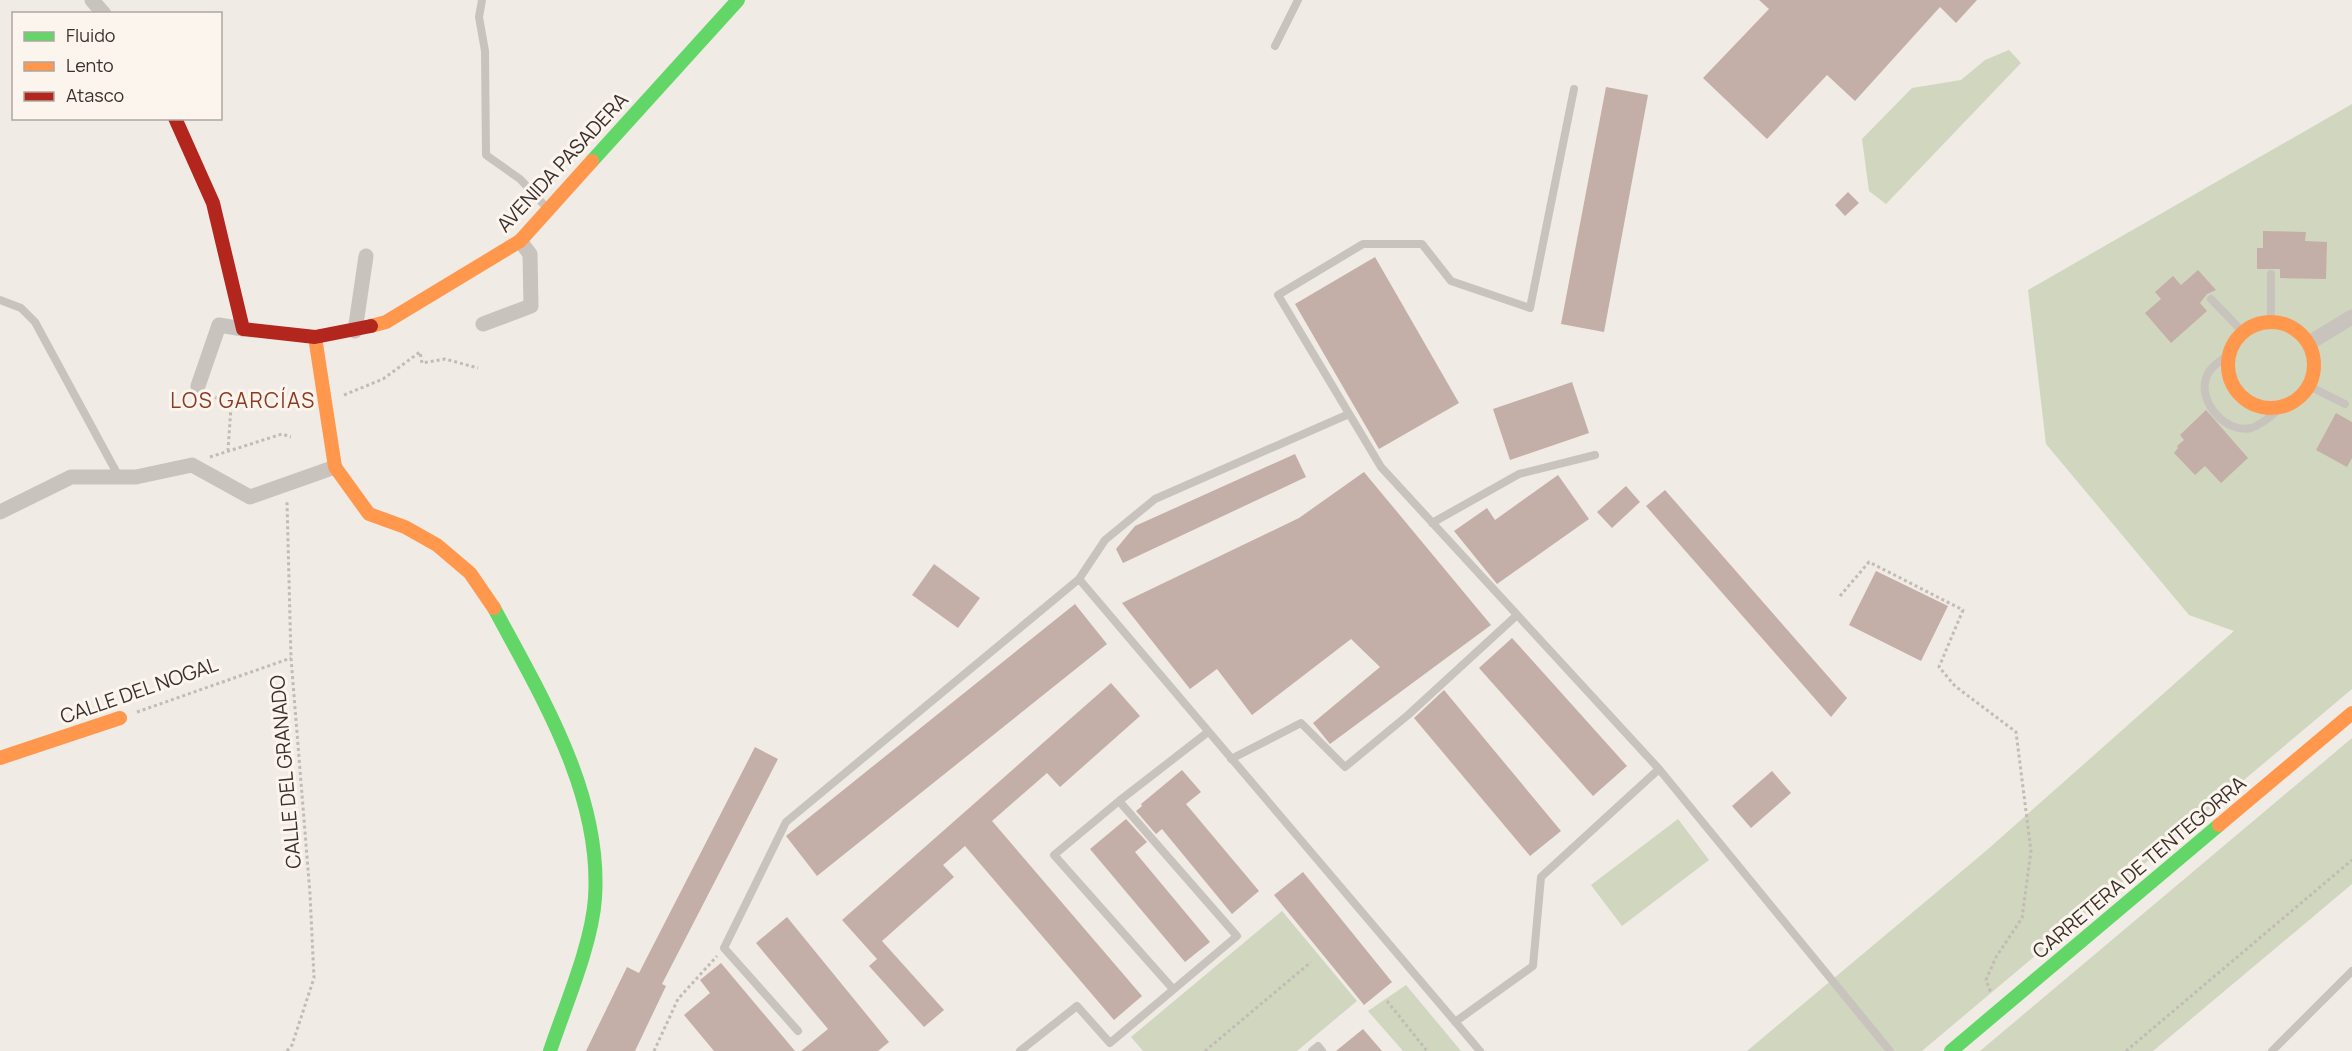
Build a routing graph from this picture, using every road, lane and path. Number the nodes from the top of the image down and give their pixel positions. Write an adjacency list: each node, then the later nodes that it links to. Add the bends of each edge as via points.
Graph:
1 (92, 0): 5 (street)
2 (482, 0): 9 (lane, via 479,17 485,51 486,155 520,179)
3 (738, 0): 9 (street, AVENIDA PASADERA)
4 (1298, 0): 6 (lane)
5 (102, 12)
6 (1275, 46)
7 (1574, 89): 30 (lane, via 1530,308 1451,281 1422,244 1362,244 1278,295)
8 (176, 120): 18 (street, via 213,203)
9 (548, 209): 10 (street, AVENIDA PASADERA)
10 (520, 242): 17 (street, via 530,254 531,306); 19 (street, AVENIDA PASADERA, via 386,322)
11 (366, 256): 19 (street)
12 (2271, 274): 16 (lane)
13 (2211, 299): 20 (lane)
14 (0, 300): 36 (lane, via 21,308 35,322)
15 (2352, 317): 22 (street)
16 (2271, 321): 20 (street); 22 (street, via 2299,331)
17 (483, 324)
18 (243, 329): 21 (street, AVENIDA PASADERA); 25 (street, via 219,325)
19 (355, 331): 21 (street, AVENIDA PASADERA)
20 (2243, 332): 23 (street)
21 (315, 337): 35 (street)
22 (2309, 343): 26 (street, via 2315,364)
23 (2228, 355): 29 (street, via 2227,369 2240,396 2252,405); 29 (lane, via 2206,377 2204,394 2226,423 2252,428)
24 (478, 368): 27 (path, via 445,359 422,363 420,352 383,379)
25 (198, 386): 32 (path, via 231,407)
26 (2309, 386): 28 (lane); 29 (street, via 2293,403)
27 (341, 396)
28 (2345, 404)
29 (2282, 407)
30 (1349, 414): 39 (lane, via 1381,467); 40 (lane, via 1155,499 1105,540)
31 (291, 437): 32 (path, via 282,434)
32 (228, 450): 34 (path)
33 (1595, 455): 39 (lane, via 1519,474)
34 (192, 465): 36 (street); 37 (street, via 250,497)
35 (335, 467): 37 (street); 62 (street, via 369,514 422,536 470,573 487,596 551,715 572,766 588,814 595,861 595,899 588,937)
36 (119, 477): 38 (street, via 71,477)
37 (286, 485): 43 (path, CALLE DEL GRANADO)
38 (0, 512)
39 (1432, 523): 42 (lane)
40 (1079, 579): 46 (lane); 52 (lane, via 786,822)
41 (1840, 596): 57 (path, via 1869,562 1963,610 1939,667 1955,686 2016,732 2031,852 2022,918 1986,980)
42 (1517, 615): 48 (lane, via 1345,767 1301,723); 49 (lane)
43 (291, 658): 45 (path, CALLE DEL NOGAL); 61 (path, CALLE DEL GRANADO, via 314,978 292,1045)
44 (2352, 713): 57 (street, CARRETERA DE TENTEGORRA)
45 (120, 718): 47 (street, CALLE DEL NOGAL)
46 (1208, 732): 48 (lane); 50 (lane)
47 (0, 758)
48 (1231, 759): 58 (lane)
49 (1659, 769): 58 (lane, via 1541,878 1533,966); 71 (lane)
50 (1119, 801): 55 (lane, via 1237,936); 55 (lane, via 1054,855)
51 (2352, 860): 73 (path)
52 (724, 948): 59 (lane); 63 (path, via 678,999)
53 (1311, 962): 66 (path)
54 (2352, 971): 74 (lane)
55 (1173, 989): 60 (lane)
56 (1387, 1001): 69 (path)
57 (2003, 1007): 72 (street, CARRETERA DE TENTEGORRA)
58 (1455, 1022): 70 (lane)
59 (798, 1031)
60 (1110, 1043): 64 (lane, via 1077,1006); 65 (lane)
61 (286, 1051)
62 (550, 1051)
63 (654, 1051)
64 (1020, 1051)
65 (1118, 1051)
66 (1205, 1051)
67 (1312, 1051): 68 (lane, via 1318,1046)
68 (1322, 1051)
69 (1427, 1051)
70 (1480, 1051)
71 (1890, 1051)
72 (1951, 1051)
73 (2126, 1051)
74 (2272, 1051)

